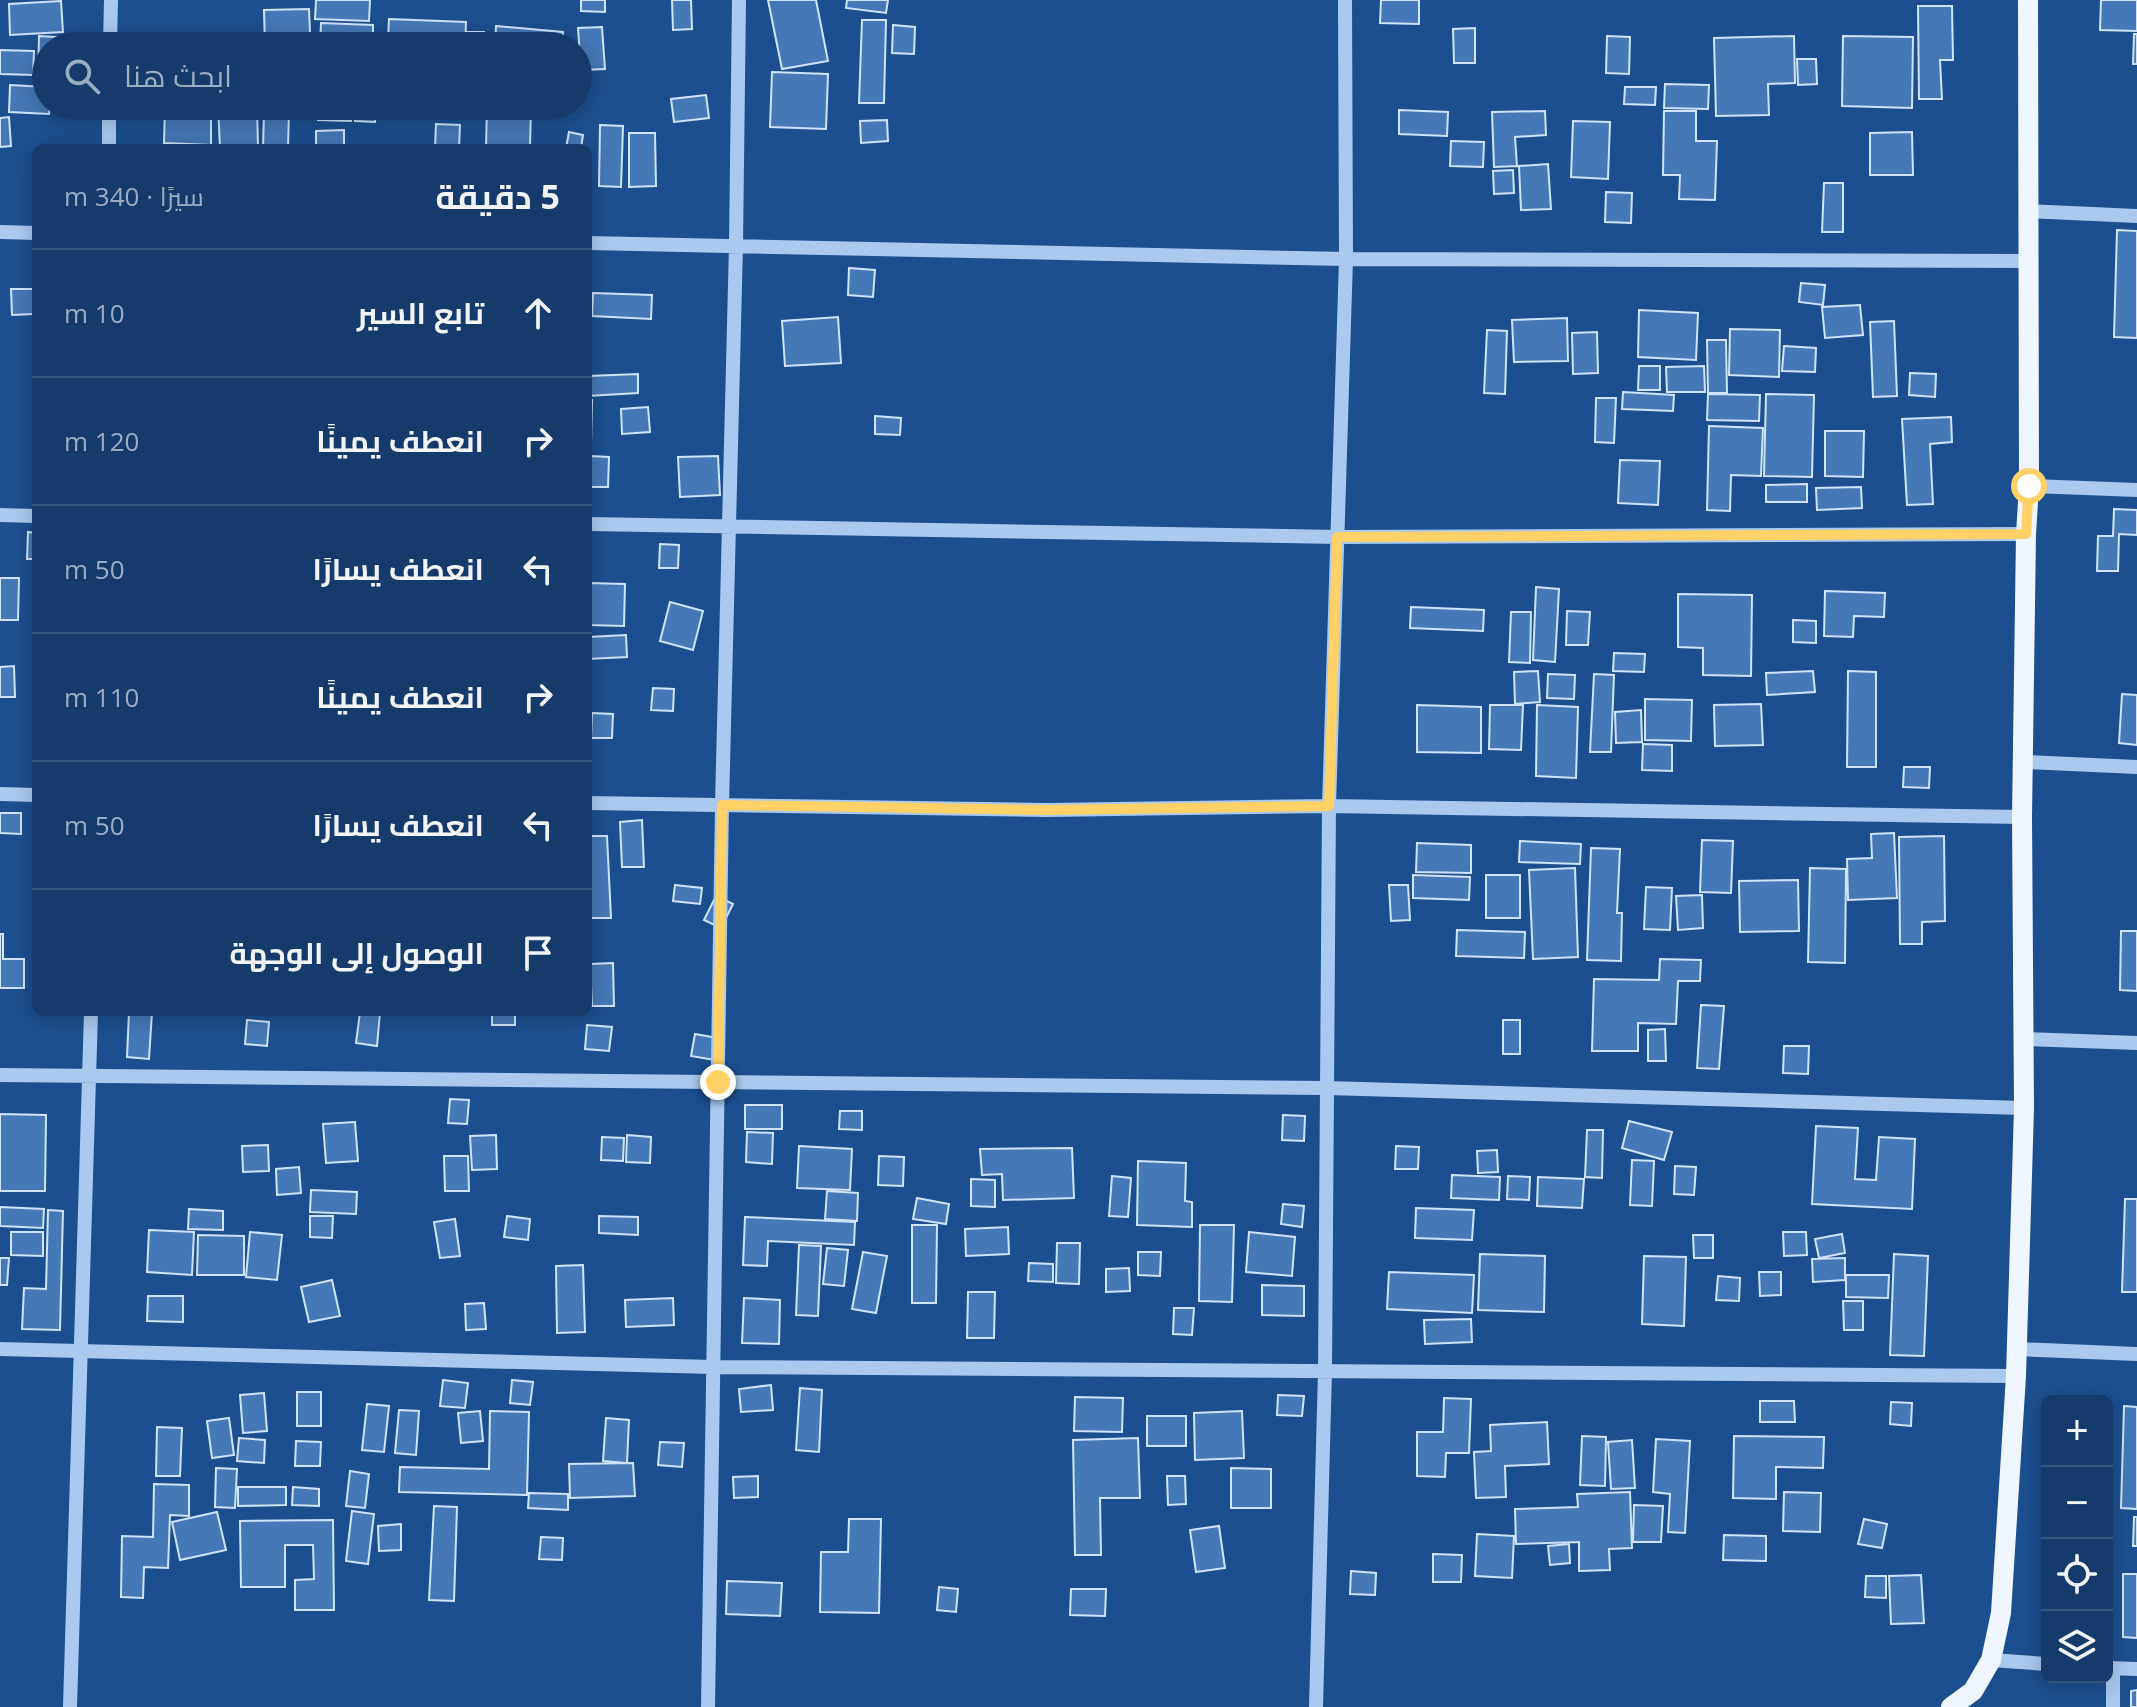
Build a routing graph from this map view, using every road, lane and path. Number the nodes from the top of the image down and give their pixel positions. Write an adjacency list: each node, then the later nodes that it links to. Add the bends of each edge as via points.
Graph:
1 (111, 0): 5 (street)
2 (739, 0): 13 (street)
3 (1345, 0): 14 (street)
4 (2028, 0): 8 (main road)
5 (110, 32)
6 (109, 120): 7 (street)
7 (109, 144)
8 (2029, 211): 9 (street); 15 (main road)
9 (2137, 216)
10 (0, 232): 11 (street)
11 (32, 233)
12 (592, 243): 13 (street)
13 (736, 245): 14 (street); 21 (street)
14 (1346, 259): 15 (street); 23 (street)
15 (2029, 261): 16 (main road)
16 (2029, 486): 17 (street); 22 (main road)
17 (2137, 490)
18 (0, 515): 19 (street)
19 (32, 516)
20 (592, 524): 21 (street)
21 (729, 526): 23 (street); 29 (street)
22 (2026, 534): 23 (street); 24 (main road)
23 (1337, 537): 30 (street)
24 (2024, 762): 25 (street); 31 (main road)
25 (2137, 767)
26 (0, 794): 27 (street)
27 (32, 795)
28 (592, 803): 29 (street)
29 (722, 805): 30 (street, via 1046,810); 37 (street)
30 (1329, 806): 31 (street); 38 (street)
31 (2022, 817): 33 (main road)
32 (91, 1016): 36 (street)
33 (2023, 1039): 34 (street); 39 (main road)
34 (2137, 1043)
35 (0, 1075): 36 (street)
36 (88, 1076): 37 (street); 42 (street)
37 (718, 1082): 38 (street); 44 (street)
38 (1327, 1088): 39 (street); 45 (street)
39 (2024, 1108): 41 (main road)
40 (0, 1349): 42 (street)
41 (2017, 1349): 43 (street); 46 (main road)
42 (80, 1350): 44 (street); 53 (street)
43 (2137, 1354)
44 (713, 1367): 45 (street); 54 (street)
45 (1325, 1371): 46 (street); 55 (street)
46 (2016, 1376): 47 (main road, via 2001,1613)
47 (1991, 1660): 48 (street); 52 (main road)
48 (2041, 1664)
49 (2113, 1668): 50 (street)
50 (2137, 1669)
51 (2111, 1683): 57 (street)
52 (1973, 1699): 56 (main road)
53 (70, 1707)
54 (708, 1707)
55 (1316, 1707)
56 (1951, 1707)
57 (2113, 1707)

